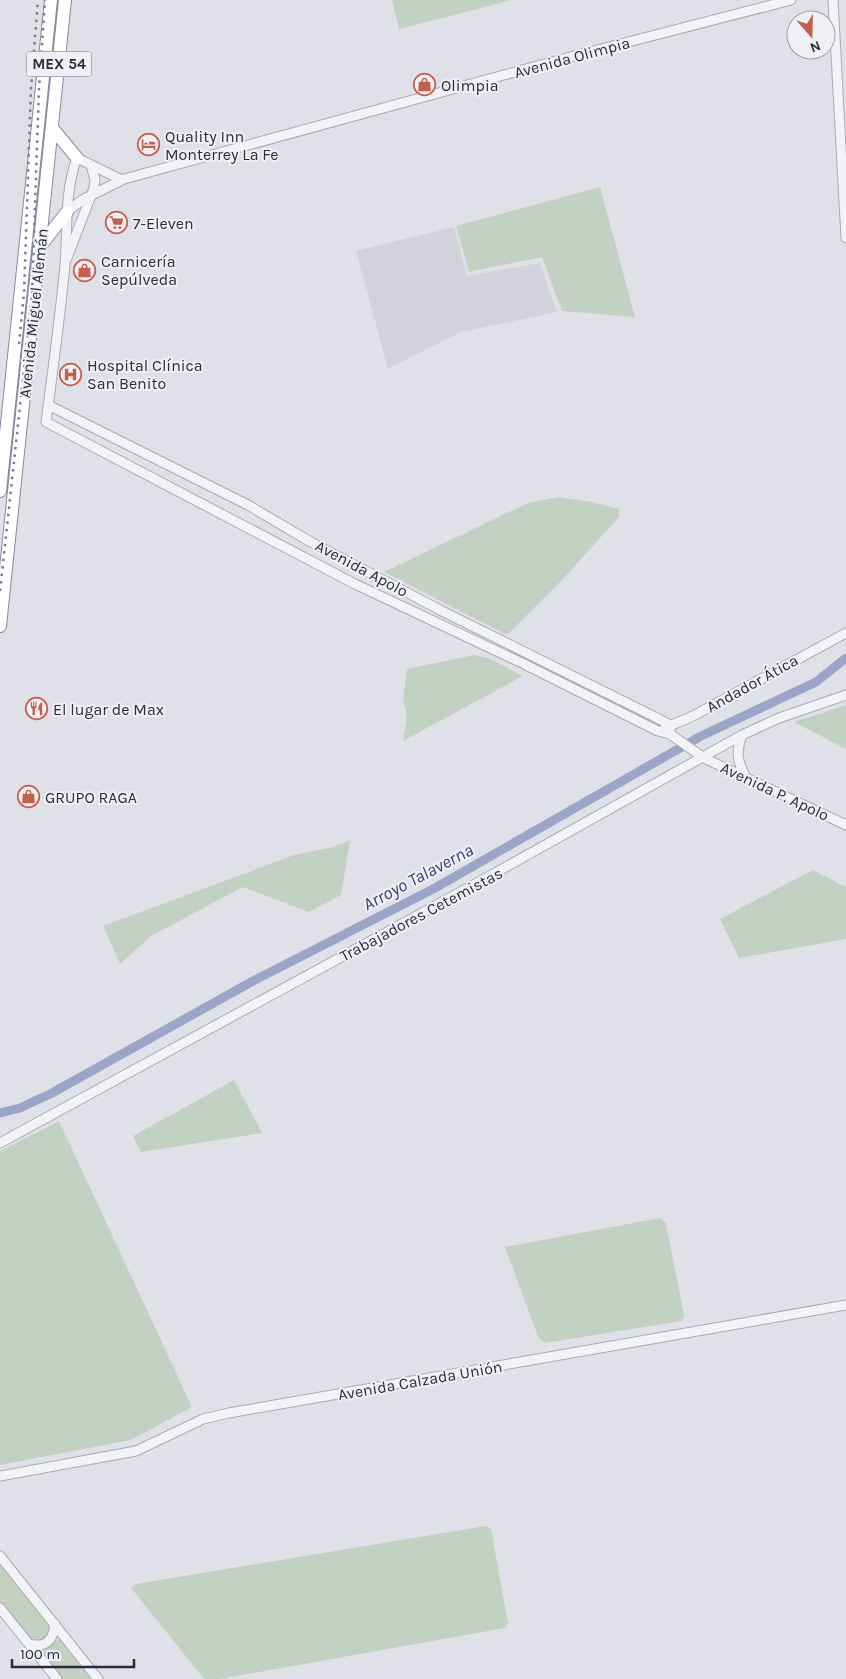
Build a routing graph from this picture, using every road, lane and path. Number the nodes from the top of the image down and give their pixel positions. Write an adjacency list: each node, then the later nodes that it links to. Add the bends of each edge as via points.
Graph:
1 (51, 0): 16 (highway, Avenida Miguel Alemán / MEX 54)
2 (65, 0): 5 (highway, Avenida Miguel Alemán / MEX 54)
3 (791, 0): 8 (street, Avenida Olimpia)
4 (833, 0): 11 (street)
5 (52, 129): 6 (highway); 12 (highway, Avenida Miguel Alemán / MEX 54)
6 (77, 158): 7 (street); 10 (street, Avenida Miguel Alemán)
7 (91, 165): 8 (street); 9 (street, Avenida Miguel Alemán, via 95,180)
8 (122, 180): 9 (street, Avenida Olimpia)
9 (92, 195): 10 (street, Avenida Olimpia); 13 (street, Avenida Miguel Alemán)
10 (67, 212): 12 (highway); 13 (street, Avenida Miguel Alemán)
11 (846, 238)
12 (39, 247): 17 (highway, Avenida Miguel Alemán / MEX 54)
13 (65, 263): 14 (street, Avenida Miguel Alemán)
14 (48, 405): 15 (street, Avenida Miguel Alemán); 21 (street, Avenida Apolo, via 248,505 440,610 604,690)
15 (46, 422): 20 (street, Avenida Apolo, via 355,584)
16 (0, 491)
17 (0, 626)
18 (846, 633): 21 (street, Andador Ática, via 692,716)
19 (846, 695): 22 (street, Trabajadores Cetemistas, via 779,718)
20 (658, 731): 21 (street, Andador Ática)
21 (671, 732): 23 (street, Avenida Apolo)
22 (742, 735): 23 (street, Trabajadores Cetemistas); 24 (street, via 737,759)
23 (704, 758): 24 (street, Avenida P. Apolo); 26 (street, Trabajadores Cetemistas)
24 (745, 776): 25 (street, Avenida P. Apolo)
25 (846, 825)
26 (0, 1143)
27 (846, 1305): 28 (street, Avenida Calzada Unión, via 229,1413 203,1419 128,1454)
28 (0, 1476)
29 (0, 1556): 31 (street)
30 (0, 1608): 32 (street)
31 (54, 1624): 32 (street, via 54,1635 50,1640 38,1646); 34 (street)
32 (29, 1644): 33 (street)
33 (57, 1679)
34 (98, 1679)

